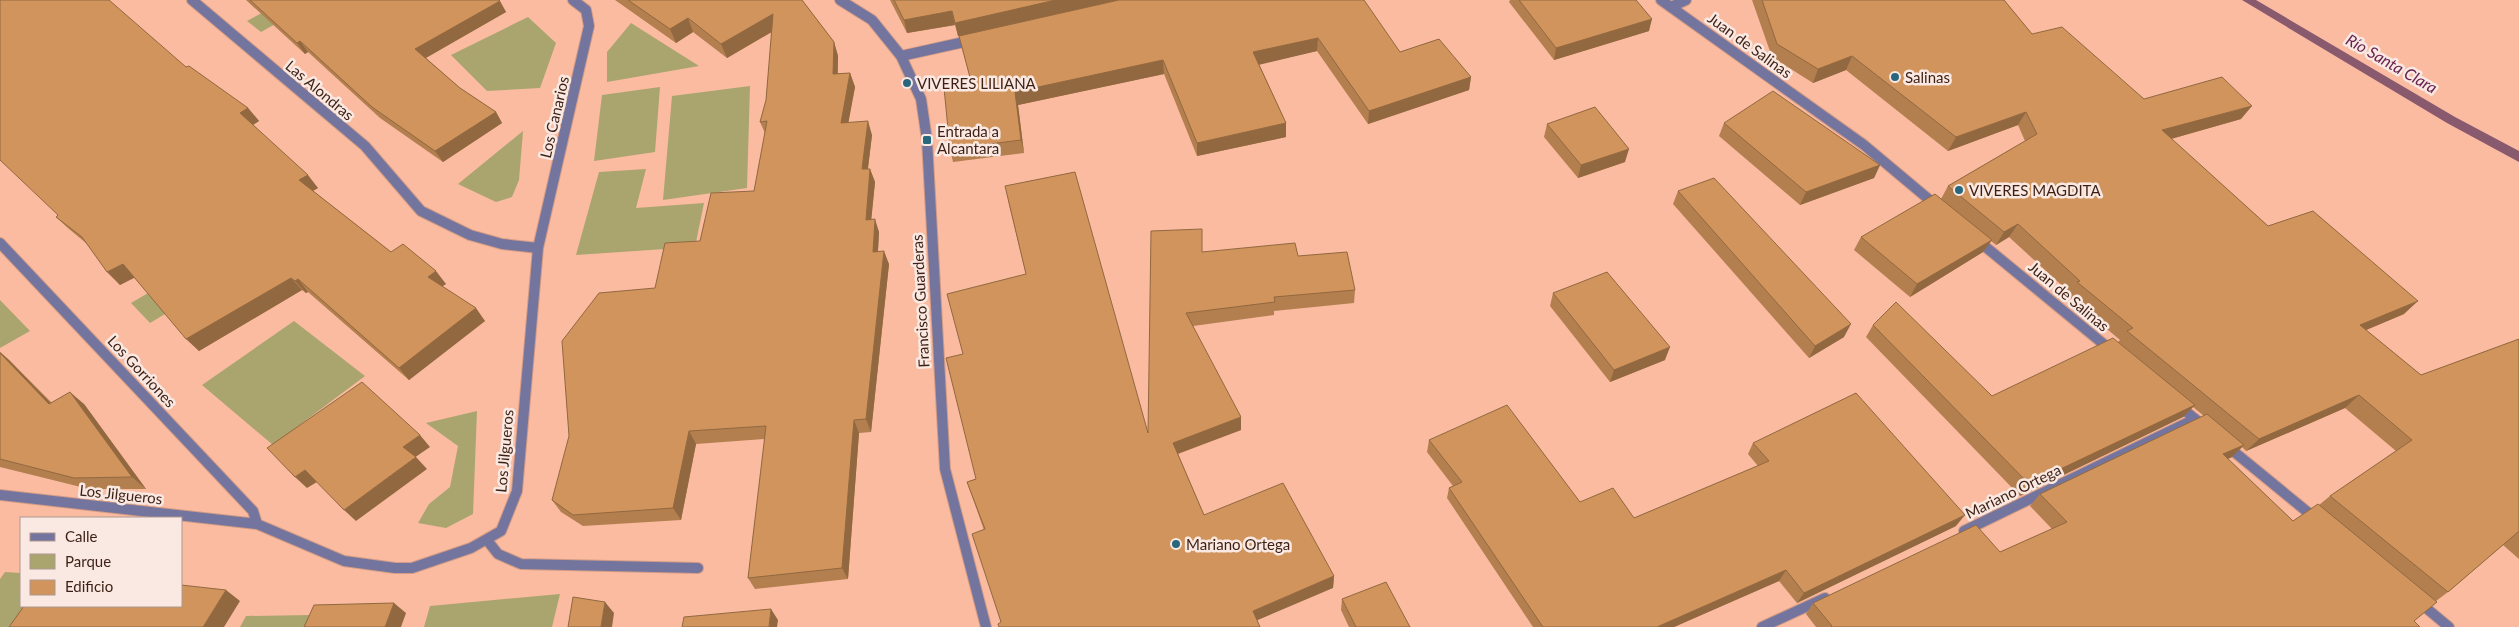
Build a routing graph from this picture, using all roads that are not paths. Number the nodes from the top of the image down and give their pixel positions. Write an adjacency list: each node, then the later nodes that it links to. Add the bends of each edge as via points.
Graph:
1 (192, 0): 12 (street, Las Alondras, via 365,146 422,210 470,236)
2 (572, 0): 12 (street, Los Canarios, via 586,10 590,26)
3 (840, 0): 8 (street, Francisco Guarderas, via 872,20)
4 (1661, 0): 6 (street, Juan de Salinas)
5 (1686, 0): 6 (street)
6 (1671, 7): 9 (street, Juan de Salinas, via 1864,145)
7 (987, 37): 8 (street)
8 (901, 56): 24 (street, Francisco Guarderas, via 921,99 927,140 945,469)
9 (1947, 214)
10 (1969, 233): 13 (street, Juan de Salinas)
11 (0, 243): 17 (street, Los Gorriones, via 253,511)
12 (538, 248): 20 (street, Los Jilgueros, via 518,490 501,531)
13 (2120, 357)
14 (2165, 394): 15 (street)
15 (2195, 419): 18 (street); 19 (street, Mariano Ortega)
16 (0, 495): 17 (street, Los Jilgueros)
17 (257, 524): 20 (street, Los Jilgueros, via 344,561 395,568 427,564)
18 (2326, 526)
19 (1952, 536)
20 (487, 540): 21 (street, via 498,554 521,564)
21 (698, 568)
22 (1835, 593): 25 (street)
23 (2410, 596): 26 (street)
24 (986, 627)
25 (1762, 627)
26 (2449, 627)

